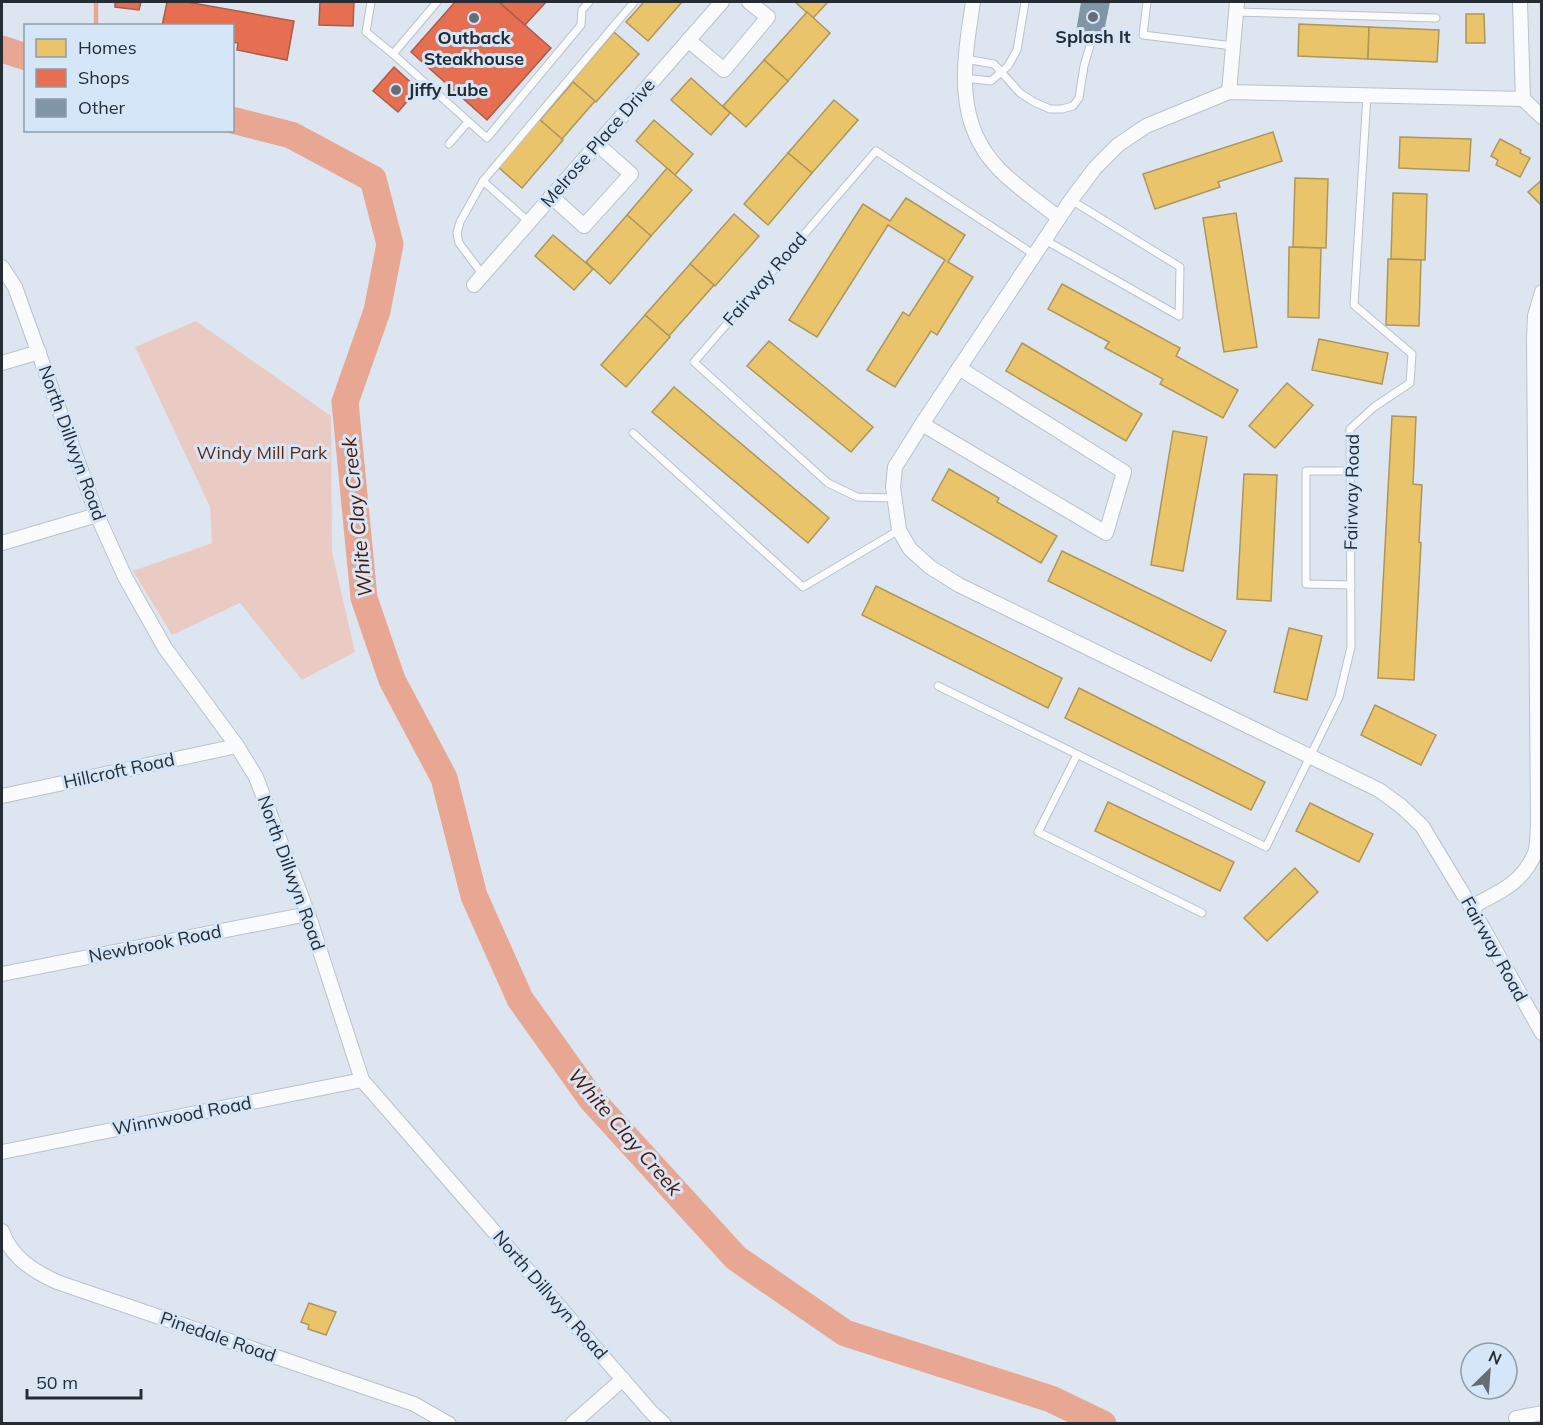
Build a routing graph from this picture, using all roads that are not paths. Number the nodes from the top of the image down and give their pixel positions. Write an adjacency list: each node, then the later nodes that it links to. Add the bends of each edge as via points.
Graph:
1 (377, 2): 11 (lane)
2 (436, 2): 17 (lane)
3 (589, 2): 25 (lane, via 582,10 581,25 487,138)
4 (634, 2): 28 (lane)
5 (722, 2): 15 (street, Melrose Place Drive)
6 (749, 2): 15 (street, via 768,17 724,70)
7 (1025, 2): 19 (lane, via 1017,51)
8 (1147, 2): 16 (lane, via 1143,35)
9 (1520, 2): 23 (street)
10 (968, 3): 18 (street)
11 (371, 5): 17 (lane, via 366,32)
12 (1236, 7): 13 (lane); 16 (street)
13 (1436, 18)
14 (1093, 35): 19 (lane, via 1079,98 1072,106 1062,110 1034,102 1020,93)
15 (688, 40): 27 (street, Melrose Place Drive)
16 (1233, 46): 21 (street)
17 (393, 54): 25 (lane)
18 (965, 59): 19 (lane, via 994,64); 20 (street)
19 (1002, 72): 20 (lane, via 991,81)
20 (964, 78): 31 (street, via 971,126 982,148 999,169)
21 (1229, 92): 22 (street, Fairway Road); 30 (street, Fairway Road, via 1146,126 1118,145)
22 (1367, 95): 23 (street, Fairway Road); 43 (lane, Fairway Road, via 1354,305 1412,354 1410,383 1350,429)
23 (1524, 99): 24 (street)
24 (1542, 117)
25 (468, 122): 26 (lane)
26 (449, 144)
27 (597, 144): 29 (street, Melrose Place Drive); 29 (street, via 631,174 584,226)
28 (483, 182): 32 (lane); 36 (lane, via 457,233)
29 (551, 196): 32 (street, Melrose Place Drive)
30 (1071, 200): 31 (street, Fairway Road); 33 (lane, via 1180,267 1179,316)
31 (1059, 218): 33 (street, Fairway Road)
32 (529, 222): 36 (street, Melrose Place Drive)
33 (1045, 240): 34 (street, Fairway Road)
34 (1035, 255): 40 (street, Fairway Road); 44 (lane, Fairway Road, via 876,151 694,362 828,483 857,497)
35 (2, 267): 38 (street, North Dillwyn Road, via 15,287)
36 (478, 280)
37 (1542, 292): 54 (street, via 1534,338 1536,851 1521,877)
38 (39, 352): 39 (street); 45 (street, North Dillwyn Road)
39 (2, 363)
40 (959, 368): 41 (street, Fairway Road); 41 (street, via 1124,472 1106,533)
41 (922, 424): 44 (street, Fairway Road, via 895,467)
42 (633, 433): 46 (lane, via 804,587)
43 (1350, 471): 48 (lane, Fairway Road); 48 (lane, via 1306,471 1306,584)
44 (894, 498): 46 (street, Fairway Road)
45 (97, 514): 47 (street); 50 (street, North Dillwyn Road, via 125,577 165,648)
46 (898, 530): 52 (street, Fairway Road, via 910,549 958,585)
47 (2, 543)
48 (1351, 585): 52 (lane, Fairway Road, via 1351,647 1339,697)
49 (938, 686): 51 (lane)
50 (237, 746): 53 (street, Hillcroft Road); 56 (street, North Dillwyn Road, via 256,777)
51 (1077, 755): 52 (lane, Fairway Road, via 1266,847); 55 (lane, via 1038,832)
52 (1310, 756): 54 (street, Fairway Road, via 1401,806 1422,826)
53 (2, 796)
54 (1471, 907): 58 (street, Fairway Road)
55 (1202, 913)
56 (308, 914): 57 (street, Newbrook Road); 59 (street, North Dillwyn Road)
57 (2, 974)
58 (1542, 1033)
59 (362, 1080): 60 (street, Winnwood Road); 62 (street, North Dillwyn Road)
60 (2, 1152)
61 (2, 1231): 65 (street, Pinedale Road, via 13,1253 57,1282 414,1404)
62 (623, 1379): 66 (street); 67 (street, North Dillwyn Road)
63 (1542, 1413): 64 (street)
64 (1516, 1418)
65 (449, 1424)
66 (572, 1424)
67 (664, 1424)

